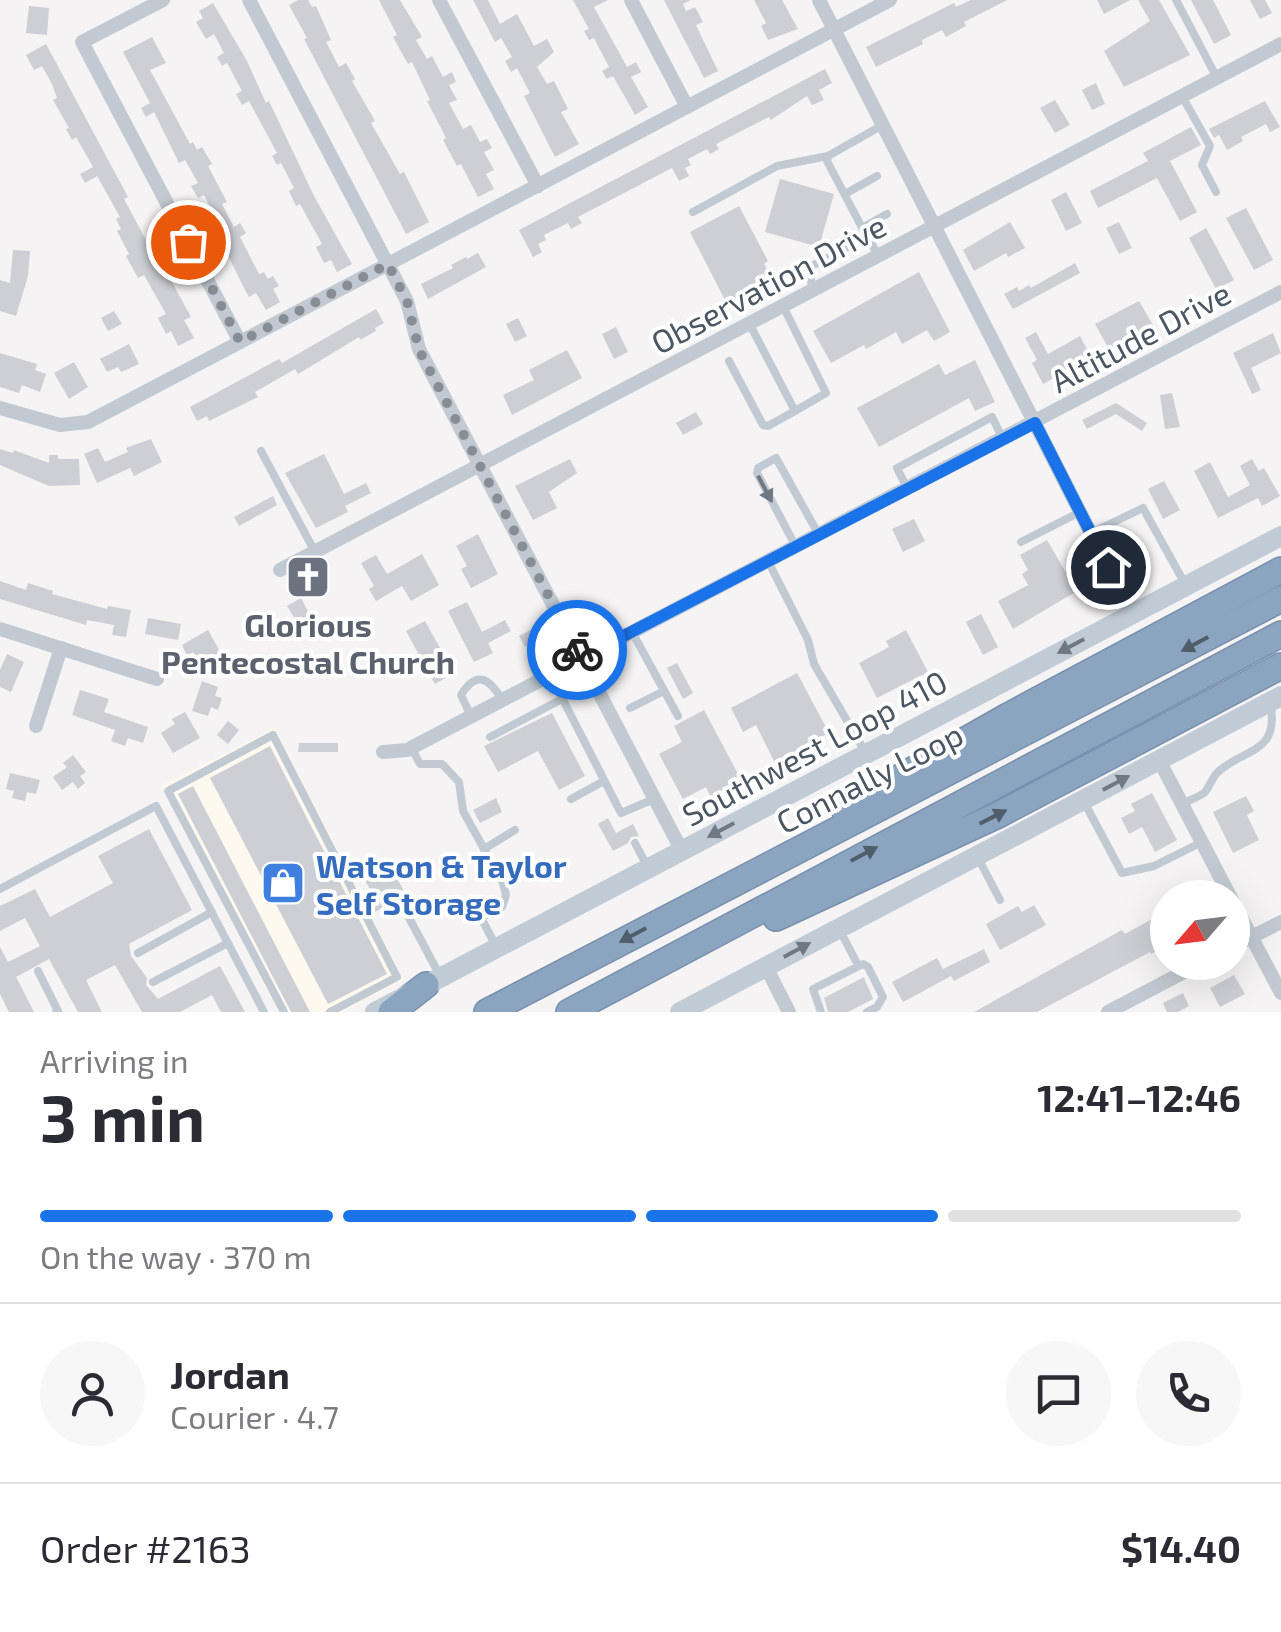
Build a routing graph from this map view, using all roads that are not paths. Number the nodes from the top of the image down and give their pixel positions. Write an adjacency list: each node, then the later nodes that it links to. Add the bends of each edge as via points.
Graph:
1 (249, 0): 24 (street)
2 (439, 0): 16 (street)
3 (631, 0): 12 (street)
4 (819, 0): 8 (street)
5 (890, 0): 8 (street)
6 (1176, 0): 10 (lane)
7 (158, 3): 29 (street, via 82,42)
8 (835, 30): 12 (street); 13 (street)
9 (1281, 44): 10 (street, Observation Drive)
10 (1217, 78): 11 (street, Observation Drive)
11 (1182, 96): 17 (lane, via 1210,146 1202,165); 21 (street, Observation Drive)
12 (687, 108): 16 (street)
13 (881, 126): 14 (lane); 21 (street)
14 (828, 156): 18 (lane); 19 (lane, via 776,166)
15 (877, 176): 18 (lane)
16 (538, 186): 24 (street)
17 (1216, 192)
18 (845, 194): 22 (lane)
19 (693, 212)
20 (886, 214): 22 (lane)
21 (934, 227): 23 (street, Observation Drive); 33 (street)
22 (864, 233): 23 (lane); 25 (lane, via 810,268)
23 (878, 256): 25 (street, Observation Drive)
24 (388, 264): 29 (street); 36 (street, via 407,301 419,350)
25 (812, 290): 27 (street, Observation Drive)
26 (1281, 292): 33 (street, Altitude Drive)
27 (782, 306): 28 (street, Observation Drive); 32 (lane, via 826,393)
28 (749, 323): 32 (lane); 36 (street, Observation Drive)
29 (240, 342): 31 (street, via 76,426)
30 (729, 361): 32 (lane, via 763,426)
31 (0, 408)
32 (795, 411)
33 (1035, 423): 34 (street, Altitude Drive); 38 (street)
34 (1003, 439): 37 (street, Altitude Drive); 37 (lane, via 992,417 897,468)
35 (261, 452): 44 (lane)
36 (481, 464): 44 (street, Observation Drive); 55 (street)
37 (908, 489): 40 (street, Altitude Drive)
38 (1080, 512): 39 (street); 42 (lane)
39 (1091, 533): 48 (lane, via 1143,508); 50 (street)
40 (818, 535): 43 (street, Altitude Drive); 43 (lane, one-way to 43, via 776,458 757,474)
41 (1281, 536): 48 (main road, Southwest Loop 410)
42 (1020, 542)
43 (796, 547): 45 (street, Altitude Drive)
44 (315, 552): 46 (street, Observation Drive)
45 (768, 562): 52 (street, Altitude Drive); 68 (lane, via 814,664)
46 (280, 570)
47 (1281, 570): 84 (highway, via 924,763 746,865)
48 (1186, 586): 50 (main road, Southwest Loop 410)
49 (1281, 599): 84 (highway, Connally Loop, one-way to 84)
50 (1132, 614): 68 (main road, Southwest Loop 410, one-way to 68)
51 (0, 630): 54 (street)
52 (632, 632): 55 (street, Altitude Drive); 58 (lane)
53 (1281, 634): 94 (highway, Connally Loop, one-way to 53)
54 (61, 648): 57 (street); 64 (street)
55 (581, 658): 60 (street, Altitude Drive); 72 (street)
56 (1278, 668): 94 (highway, one-way to 56, via 780,917 920,852)
57 (158, 679)
58 (664, 691): 61 (lane); 63 (lane)
59 (1275, 699): 69 (main road); 74 (lane, via 1277,737 1218,772 1205,792)
60 (502, 700): 62 (street, Altitude Drive); 62 (lane, via 491,681 472,683 461,695)
61 (630, 708)
62 (471, 716): 66 (street, Altitude Drive)
63 (678, 716)
64 (36, 726)
65 (490, 738): 70 (lane, via 561,697)
66 (411, 747): 67 (street, Altitude Drive); 78 (lane, via 420,764 451,771)
67 (383, 752)
68 (866, 754): 79 (main road, Southwest Loop 410, one-way to 79)
69 (1159, 760): 73 (main road, one-way to 69); 74 (street)
70 (604, 782): 71 (lane); 72 (lane, via 624,814)
71 (571, 799)
72 (654, 799): 79 (street)
73 (1083, 800): 76 (lane, via 1122,873 1154,866); 80 (main road)
74 (1182, 804): 76 (street)
75 (514, 830): 78 (lane)
76 (1202, 842): 82 (street)
77 (635, 843): 81 (lane)
78 (484, 849): 93 (lane, via 506,895 502,907 481,918)
79 (682, 851): 81 (main road, Southwest Loop 410)
80 (977, 856): 85 (lane); 89 (main road)
81 (648, 868): 93 (main road, Southwest Loop 410)
82 (1222, 880)
83 (0, 889): 86 (lane, via 156,806)
84 (719, 890): 108 (highway, Connally Loop, one-way to 108)
85 (1000, 900)
86 (212, 912): 92 (lane); 95 (lane)
87 (406, 912): 100 (lane)
88 (1281, 922): 91 (street)
89 (839, 928): 96 (lane); 97 (main road, one-way to 89)
90 (1250, 933): 91 (street)
91 (1252, 937): 102 (street)
92 (228, 943): 101 (lane); 105 (lane)
93 (497, 948): 100 (main road, Southwest Loop 410)
94 (686, 950): 109 (highway, Connally Loop)
95 (138, 953)
96 (858, 965): 112 (lane, via 814,989); 113 (lane, via 868,967 882,997)
97 (766, 967): 110 (main road); 111 (street)
98 (38, 971): 104 (lane)
99 (1169, 980): 114 (street)
100 (434, 981): 103 (highway)
101 (153, 982)
102 (1281, 993)
103 (385, 1003): 106 (lane, via 397,977 272,735 168,790); 107 (lane)
104 (58, 1012)
105 (264, 1012)
106 (284, 1012)
107 (330, 1012)
108 (487, 1012)
109 (568, 1012)
110 (680, 1012)
111 (789, 1012)
112 (821, 1012)
113 (868, 1012)
114 (1108, 1012)

